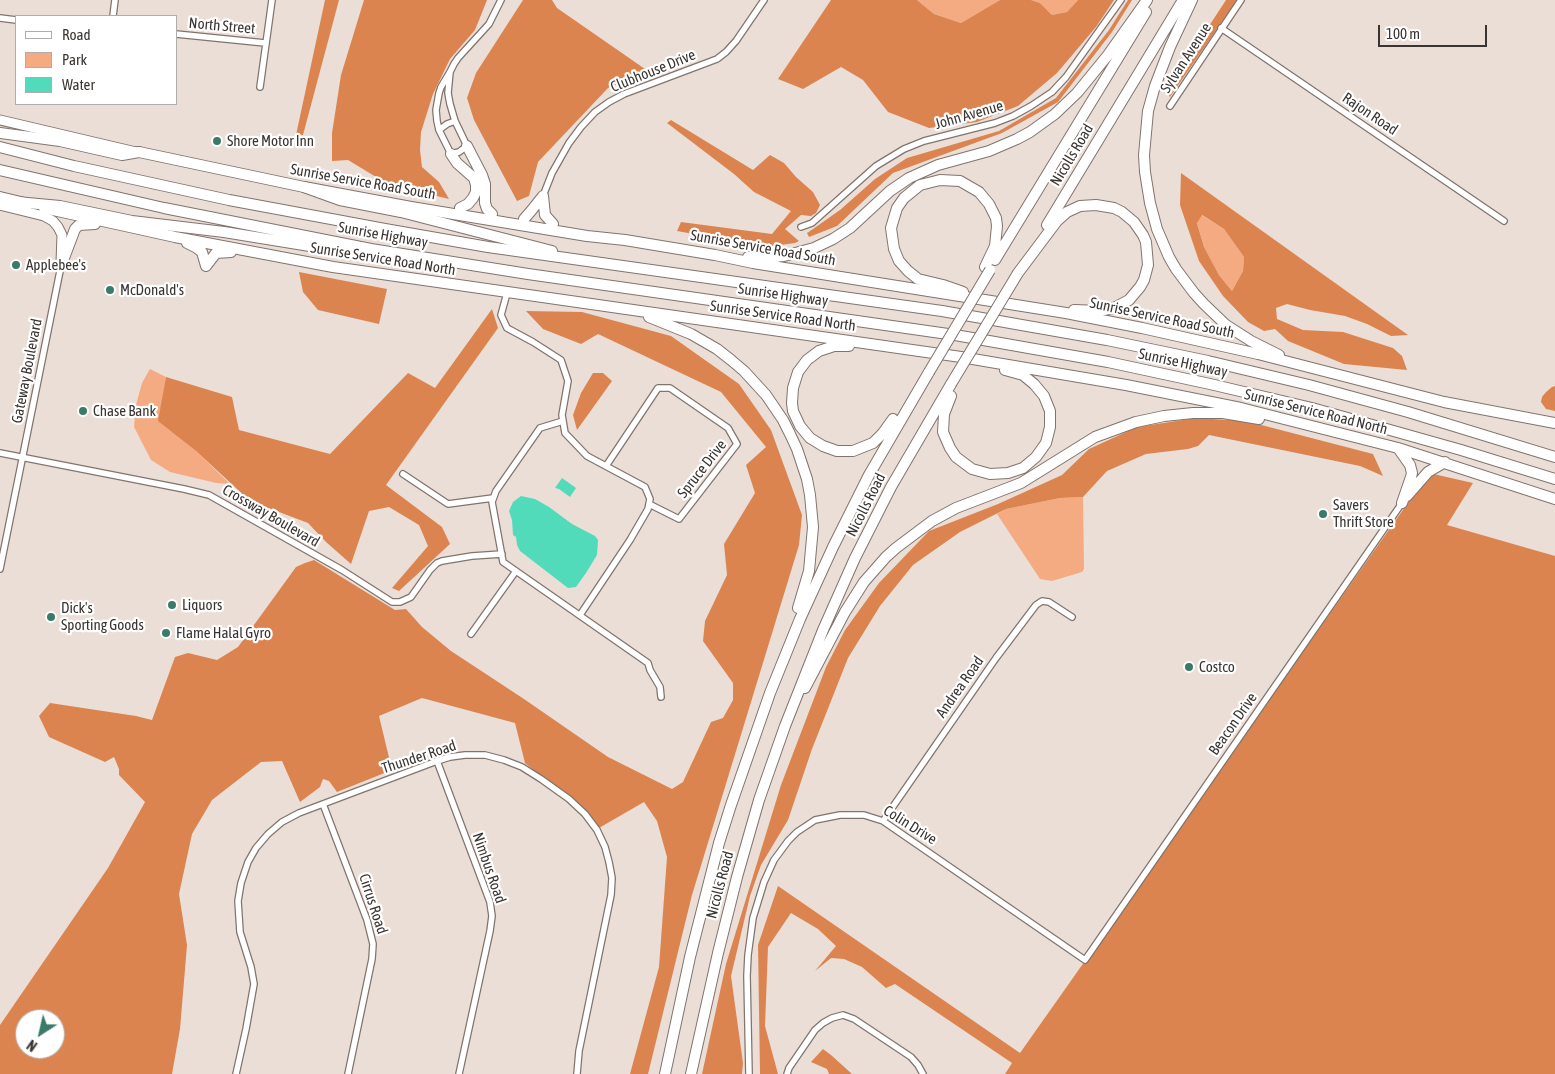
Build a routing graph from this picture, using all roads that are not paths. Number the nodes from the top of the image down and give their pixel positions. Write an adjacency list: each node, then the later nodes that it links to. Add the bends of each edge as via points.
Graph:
1 (115, 0): 11 (street)
2 (272, 0): 16 (street)
3 (501, 0): 17 (street, via 489,24 463,51)
4 (764, 0): 30 (street, Clubhouse Drive, via 736,41 717,59 624,94 595,112 569,143)
5 (1121, 0): 41 (street, John Avenue, via 1052,92 995,123 904,149 876,166 812,223)
6 (1147, 0): 46 (highway, via 1077,93 1030,132 989,152 938,165 909,178 850,228 814,248 774,257)
7 (1153, 0): 49 (highway, Nicolls Road)
8 (1183, 0): 50 (highway, Nicolls Road)
9 (1192, 0): 57 (highway, via 1170,47 1148,111 1145,172 1153,216 1176,269 1204,304 1238,333)
10 (1241, 0): 14 (street, Sylvan Avenue)
11 (113, 15)
12 (0, 18): 13 (street)
13 (15, 20)
14 (1221, 28): 19 (street, Sylvan Avenue); 38 (street, Rajon Road)
15 (178, 34): 16 (street, North Street)
16 (265, 43): 18 (street)
17 (450, 72): 21 (street, via 448,93); 22 (street, via 438,98)
18 (260, 87)
19 (1170, 106)
20 (0, 120): 26 (main road, Sunrise Service Road South)
21 (455, 121): 22 (street); 24 (street)
22 (439, 130): 27 (street)
23 (0, 133): 26 (highway, via 60,141 122,155)
24 (467, 146): 27 (street); 36 (highway, via 482,174 486,206)
25 (0, 148): 47 (highway, Sunrise Highway, via 307,215)
26 (139, 152): 29 (highway, Sunrise Service Road South)
27 (451, 154): 35 (highway, via 474,178 476,185 474,198)
28 (0, 170): 44 (highway, Sunrise Highway, via 172,210)
29 (304, 188): 32 (highway, Sunrise Service Road South); 47 (highway, via 340,200 401,212)
30 (543, 196): 37 (highway); 39 (highway, via 545,215)
31 (0, 197): 33 (highway, Sunrise Service Road North)
32 (361, 198): 35 (highway); 43 (highway, Sunrise Service Road South)
33 (17, 202): 40 (highway, Sunrise Service Road North); 44 (highway, via 60,206 132,222 316,247)
34 (0, 205): 48 (main road, via 47,217 56,224 62,235)
35 (460, 208): 36 (highway)
36 (492, 214): 37 (highway)
37 (524, 219): 39 (highway)
38 (1504, 221)
39 (553, 224): 43 (highway)
40 (116, 225): 42 (highway, Sunrise Service Road North); 48 (highway, via 77,227)
41 (801, 227)
42 (175, 237): 45 (highway, Sunrise Service Road North); 45 (highway, via 200,250 206,266 216,253)
43 (625, 240): 46 (highway, Sunrise Service Road South)
44 (371, 249): 72 (highway, Sunrise Highway, via 956,335 1108,362 1320,410)
45 (246, 252): 51 (highway, Sunrise Service Road North)
46 (715, 255): 52 (highway, Sunrise Service Road South)
47 (592, 262): 67 (highway, Sunrise Highway, via 942,311 1107,340 1333,392)
48 (61, 266): 68 (street, Gateway Boulevard)
49 (987, 268): 52 (highway, via 995,246 997,226 990,204 979,192 960,181 940,180 920,185 904,198 891,228 896,255 903,267 924,281); 59 (highway, Nicolls Road, bridge)
50 (1018, 273): 54 (highway, via 1057,221 1080,206 1114,208 1139,228 1146,242 1148,265 1140,287 1129,300 1099,311); 58 (highway, Nicolls Road, bridge)
51 (507, 292): 53 (highway, Sunrise Service Road North); 62 (street, via 500,315 508,328 561,360 568,381)
52 (985, 300): 54 (highway, Sunrise Service Road South)
53 (629, 309): 55 (highway, Sunrise Service Road North); 83 (highway, via 691,334 731,360 766,395 794,442 810,496 813,527 806,584)
54 (1040, 309): 57 (highway, Sunrise Service Road South, via 1142,328)
55 (899, 348): 56 (highway, Sunrise Service Road North); 59 (highway, via 841,345 813,354 795,380 792,403 796,420 810,438 822,446 837,451 860,449 879,438)
56 (961, 357): 58 (highway, via 1023,375 1040,390 1048,403 1051,420 1046,443 1036,457 1023,468 999,475 981,473 956,457 944,432 943,422); 64 (highway, Sunrise Service Road North, via 1164,392)
57 (1294, 363): 60 (highway, Sunrise Service Road South, via 1444,402)
58 (953, 385): 85 (highway, Nicolls Road, via 891,487 855,558 811,657)
59 (918, 389): 83 (highway, Nicolls Road, via 850,512)
60 (1518, 416): 61 (main road); 63 (highway, Sunrise Service Road South)
61 (1555, 418)
62 (562, 421): 70 (street, via 565,434 587,456); 73 (street, via 540,428)
63 (1555, 423)
64 (1352, 436): 65 (highway, Sunrise Service Road North); 85 (highway, via 1235,414 1164,416 1095,437 1021,483 956,508 908,538 864,582)
65 (1398, 448): 69 (highway, Sunrise Service Road North); 75 (highway, via 1412,472)
66 (0, 453): 68 (street, Crossway Boulevard)
67 (1555, 456)
68 (22, 457): 77 (street, Crossway Boulevard, via 209,495 392,602 411,597 437,563); 78 (street, Gateway Boulevard)
69 (1445, 462): 74 (highway, Sunrise Service Road North); 75 (highway, via 1428,472)
70 (606, 466): 76 (street, via 646,487); 76 (street, Spruce Drive, via 658,388 670,388 728,428 737,444 679,519)
71 (403, 474): 73 (street, via 448,504)
72 (1555, 479)
73 (493, 498): 77 (street)
74 (1555, 499)
75 (1402, 503): 89 (street, Beacon Drive)
76 (649, 504): 80 (street, via 630,540)
77 (502, 554): 79 (street, via 503,562)
78 (0, 569)
79 (516, 571): 80 (street); 82 (street)
80 (580, 615): 84 (street, via 648,662)
81 (1072, 617): 88 (street, Andrea Road, via 1049,602 1036,604)
82 (470, 634)
83 (784, 656): 90 (highway, Nicolls Road, via 719,843)
84 (662, 697)
85 (785, 726): 95 (highway, Nicolls Road, via 737,877)
86 (436, 761): 87 (street, Thunder Road); 93 (street, Nimbus Road, via 490,902 492,916); 94 (street, Thunder Road, via 465,755 485,756 522,767 585,814 605,847 612,878 611,895)
87 (323, 804): 91 (street, Thunder Road, via 282,822 268,834 248,862 241,883 238,901 240,932 254,984); 92 (street, Cirrus Road, via 373,944)
88 (883, 821): 89 (street, Colin Drive); 96 (street, Colin Drive, via 873,816 853,814 815,820 797,832 774,860 753,918 748,955)
89 (1085, 960)
90 (665, 1073)
91 (236, 1074)
92 (348, 1074)
93 (460, 1074)
94 (577, 1074)
95 (691, 1074)
96 (750, 1074)
97 (787, 1074): 98 (street, via 815,1030 828,1020 844,1016 854,1019 910,1057)
98 (923, 1074)

